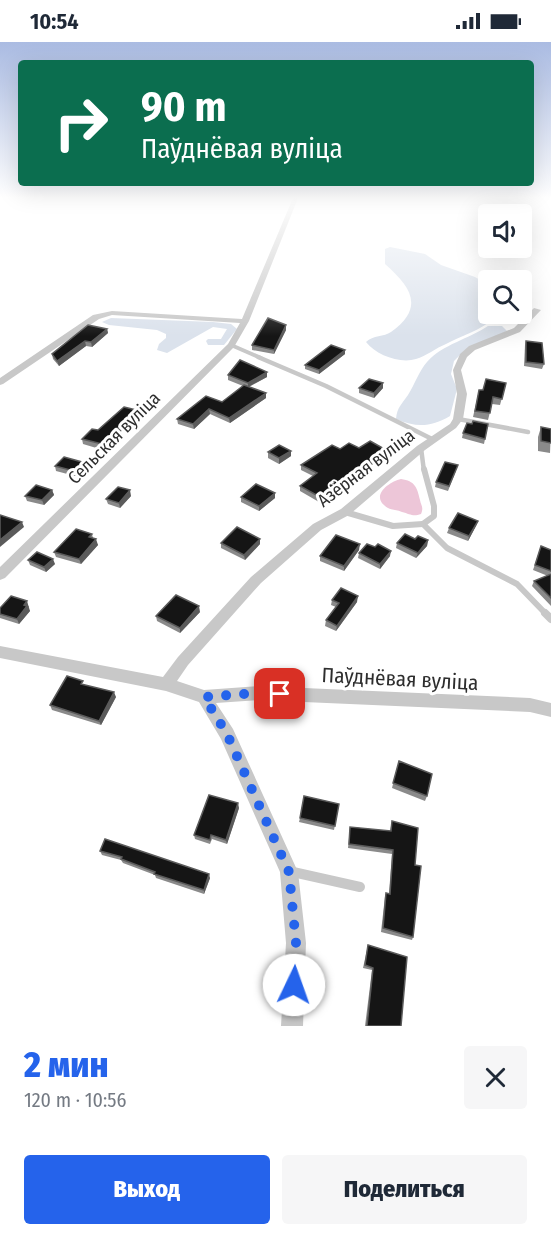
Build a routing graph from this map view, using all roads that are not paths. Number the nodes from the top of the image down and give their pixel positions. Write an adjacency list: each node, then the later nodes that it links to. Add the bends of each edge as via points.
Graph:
1 (277, 244): 3 (street, Сельская вуліца)
2 (537, 310): 6 (street, via 517,330 472,348 463,356 457,370 462,393)
3 (245, 321): 4 (street, Сельская вуліца); 5 (street, via 112,313 84,324)
4 (231, 345): 8 (lane, via 326,386); 12 (street, Сельская вуліца)
5 (0, 382)
6 (458, 419): 7 (lane); 8 (street, Азёрная вуліца)
7 (528, 432)
8 (434, 440): 9 (street, Азёрная вуліца)
9 (421, 448): 10 (street, Азёрная вуліца); 11 (lane, via 434,506 434,516)
10 (345, 512): 11 (lane, via 394,526 412,528); 15 (street, Азёрная вуліца, via 317,527 256,580)
11 (423, 524): 13 (lane, via 447,548 517,584)
12 (0, 575)
13 (551, 620)
14 (0, 652): 15 (street, Паўднёвая вуліца)
15 (166, 684): 16 (street, Паўднёвая вуліца)
16 (204, 697): 17 (street, Паўднёвая вуліца, via 258,693 530,705); 18 (street, via 227,734)
17 (551, 710)
18 (289, 872): 19 (lane); 20 (street, via 296,943)
19 (360, 886)
20 (292, 1026)

